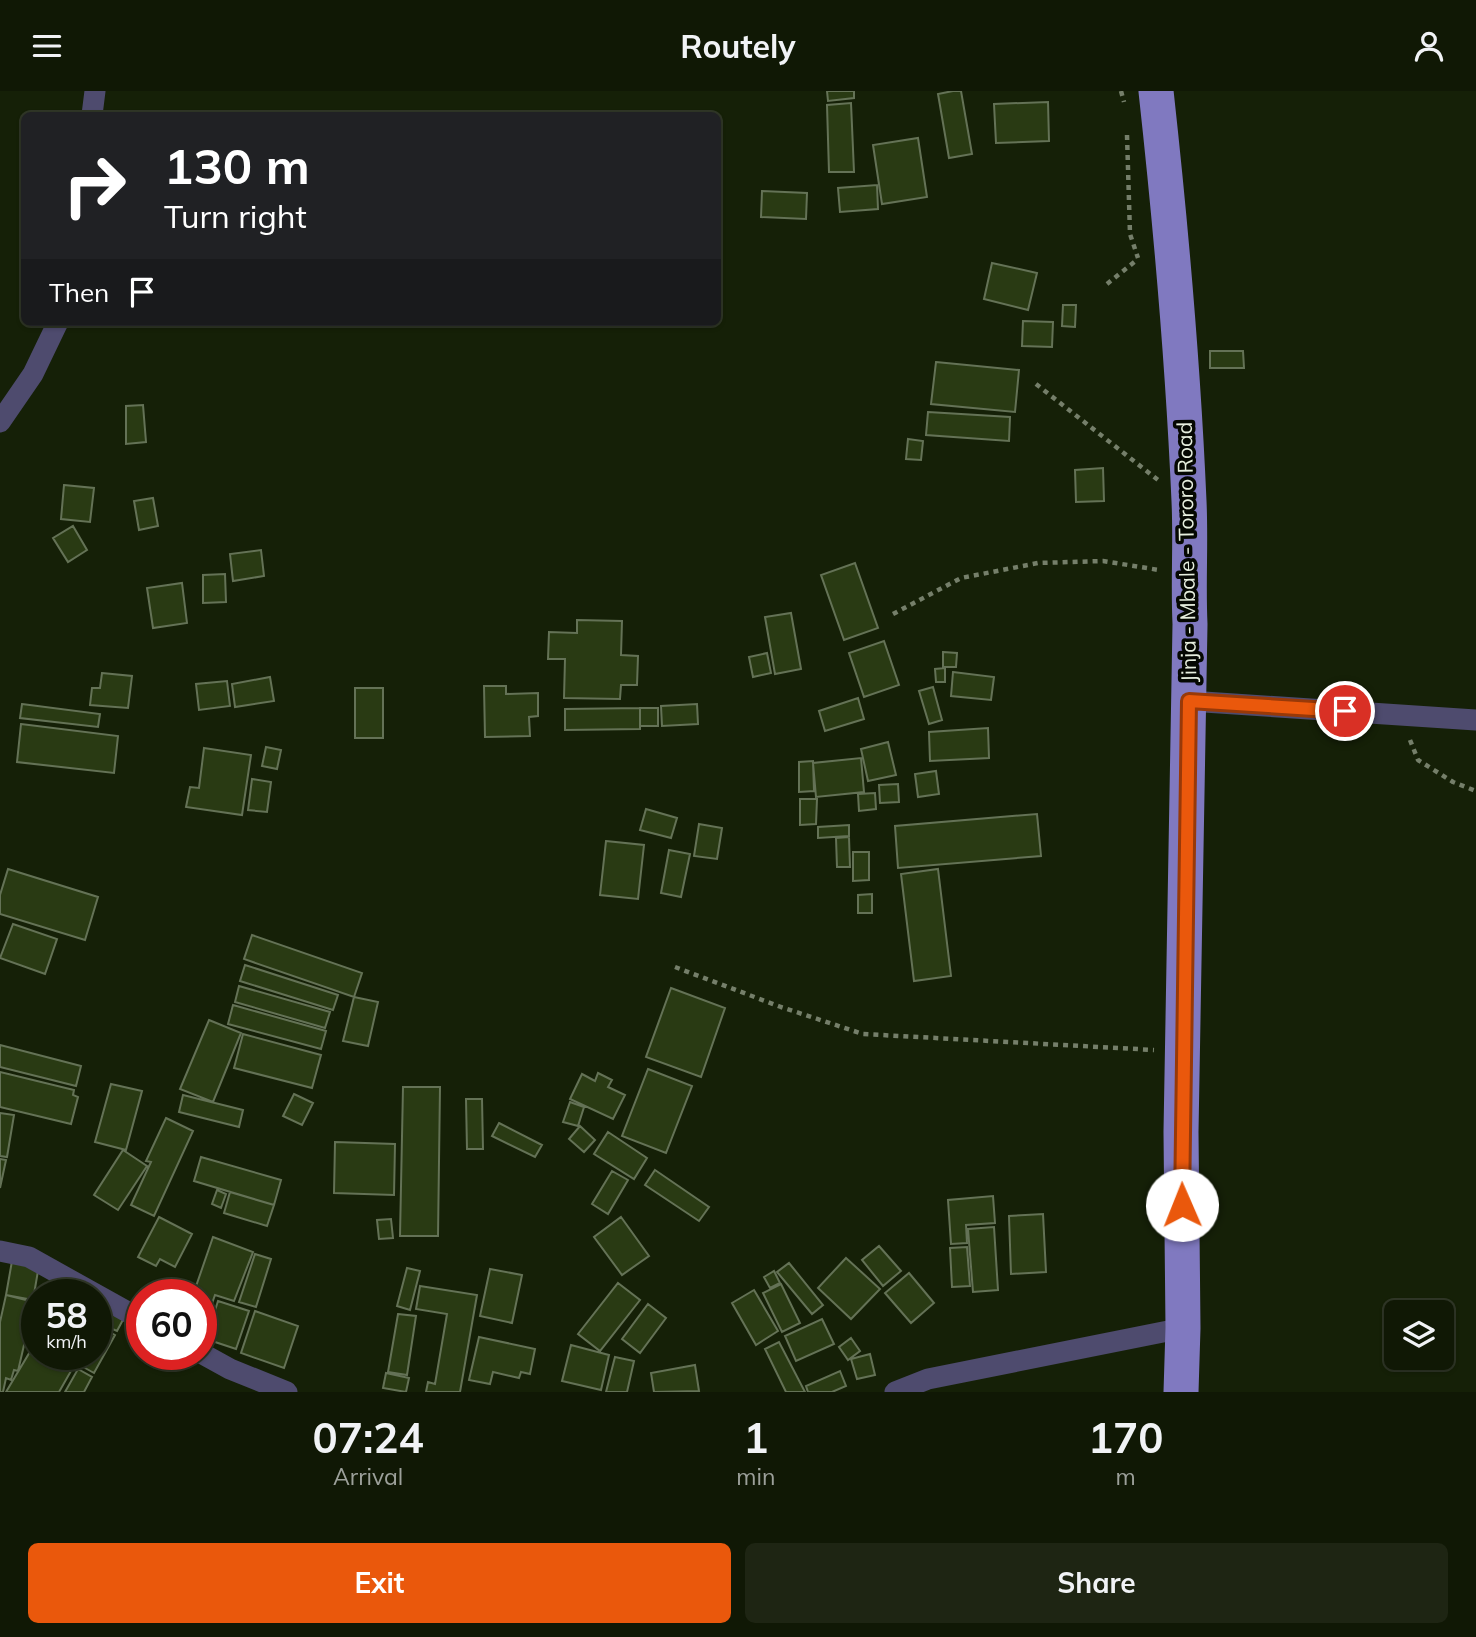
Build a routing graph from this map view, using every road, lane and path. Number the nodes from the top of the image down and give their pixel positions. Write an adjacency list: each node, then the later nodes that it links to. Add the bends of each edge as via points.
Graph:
1 (94, 91): 5 (street)
2 (1121, 91): 4 (path)
3 (1156, 91): 7 (main road, Jinja - Mbale - Tororo Road)
4 (1126, 109)
5 (92, 112)
6 (1127, 126): 8 (path, via 1130,234)
7 (1174, 254): 8 (path); 13 (main road, Jinja - Mbale - Tororo Road)
8 (1138, 258): 9 (path)
9 (1107, 284)
10 (56, 326): 12 (street, via 33,374)
11 (1036, 384): 13 (path)
12 (0, 422)
13 (1189, 504): 14 (main road, Jinja - Mbale - Tororo Road)
14 (1188, 575): 15 (path, via 1102,561 1038,563 961,578); 16 (main road, Jinja - Mbale - Tororo Road)
15 (893, 614)
16 (1189, 701): 17 (street); 21 (main road, Jinja - Mbale - Tororo Road)
17 (1476, 720)
18 (1408, 735): 19 (path, via 1418,760)
19 (1476, 791)
20 (675, 967): 21 (path, via 863,1034)
21 (1183, 1051): 26 (main road, Jinja - Mbale - Tororo Road)
22 (0, 1238): 24 (street)
23 (0, 1251): 24 (street)
24 (29, 1257): 25 (street)
25 (126, 1311)
26 (1183, 1328): 29 (street, via 928,1379); 30 (main road, Jinja - Mbale - Tororo Road)
27 (217, 1362): 28 (street)
28 (287, 1392)
29 (895, 1392)
30 (1181, 1392)

